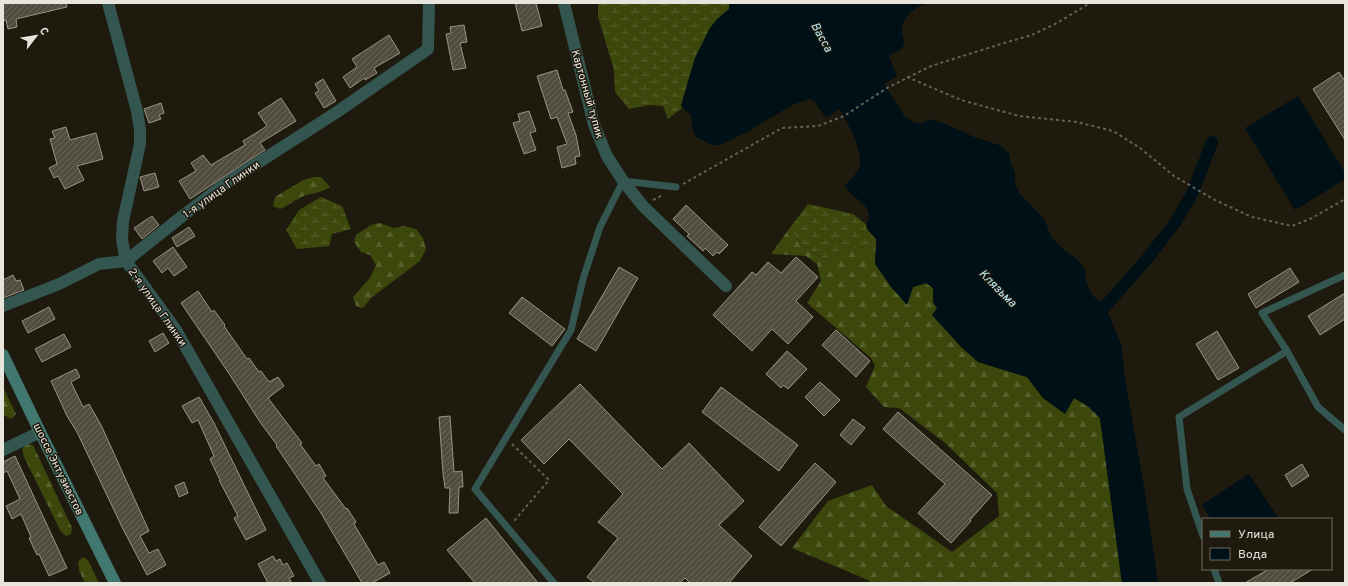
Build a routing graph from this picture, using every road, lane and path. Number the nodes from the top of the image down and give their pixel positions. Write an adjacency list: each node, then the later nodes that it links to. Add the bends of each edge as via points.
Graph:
1 (108, 3): 10 (street, 2-я улица Глинки, via 140,130 140,144 123,221 122,240)
2 (429, 3): 10 (street, 1-я улица Глинки, via 428,49 337,112 222,186)
3 (564, 3): 6 (street, Картонный тупик, via 594,125 607,156)
4 (1090, 3): 5 (path, via 1032,36 951,59)
5 (907, 77): 7 (path, via 844,116 818,126 782,128); 8 (path, via 961,100 1019,116 1077,122 1113,131 1140,148 1174,176 1215,200 1252,217 1292,226)
6 (623, 181): 7 (lane); 9 (street, Картонный тупик); 18 (lane, via 600,227 583,279 571,330)
7 (676, 187): 9 (path)
8 (1345, 199)
9 (643, 206): 12 (street, Картонный тупик)
10 (126, 261): 13 (street, via 99,264 59,284); 24 (street, 2-я улица Глинки, via 176,330)
11 (1345, 275): 14 (lane, via 1262,314)
12 (726, 286)
13 (3, 306)
14 (1287, 351): 16 (lane, via 1318,407); 21 (lane, via 1179,417 1187,489)
15 (3, 355): 17 (main road, шоссе Энтузиастов)
16 (1345, 430)
17 (40, 432): 19 (street); 23 (main road, шоссе Энтузиастов)
18 (505, 438): 20 (lane, via 475,489); 20 (path, via 549,480)
19 (3, 450)
20 (508, 529): 25 (lane)
21 (1202, 533)
22 (1214, 570): 26 (lane)
23 (115, 583)
24 (320, 583)
25 (554, 583)
26 (1219, 583)

